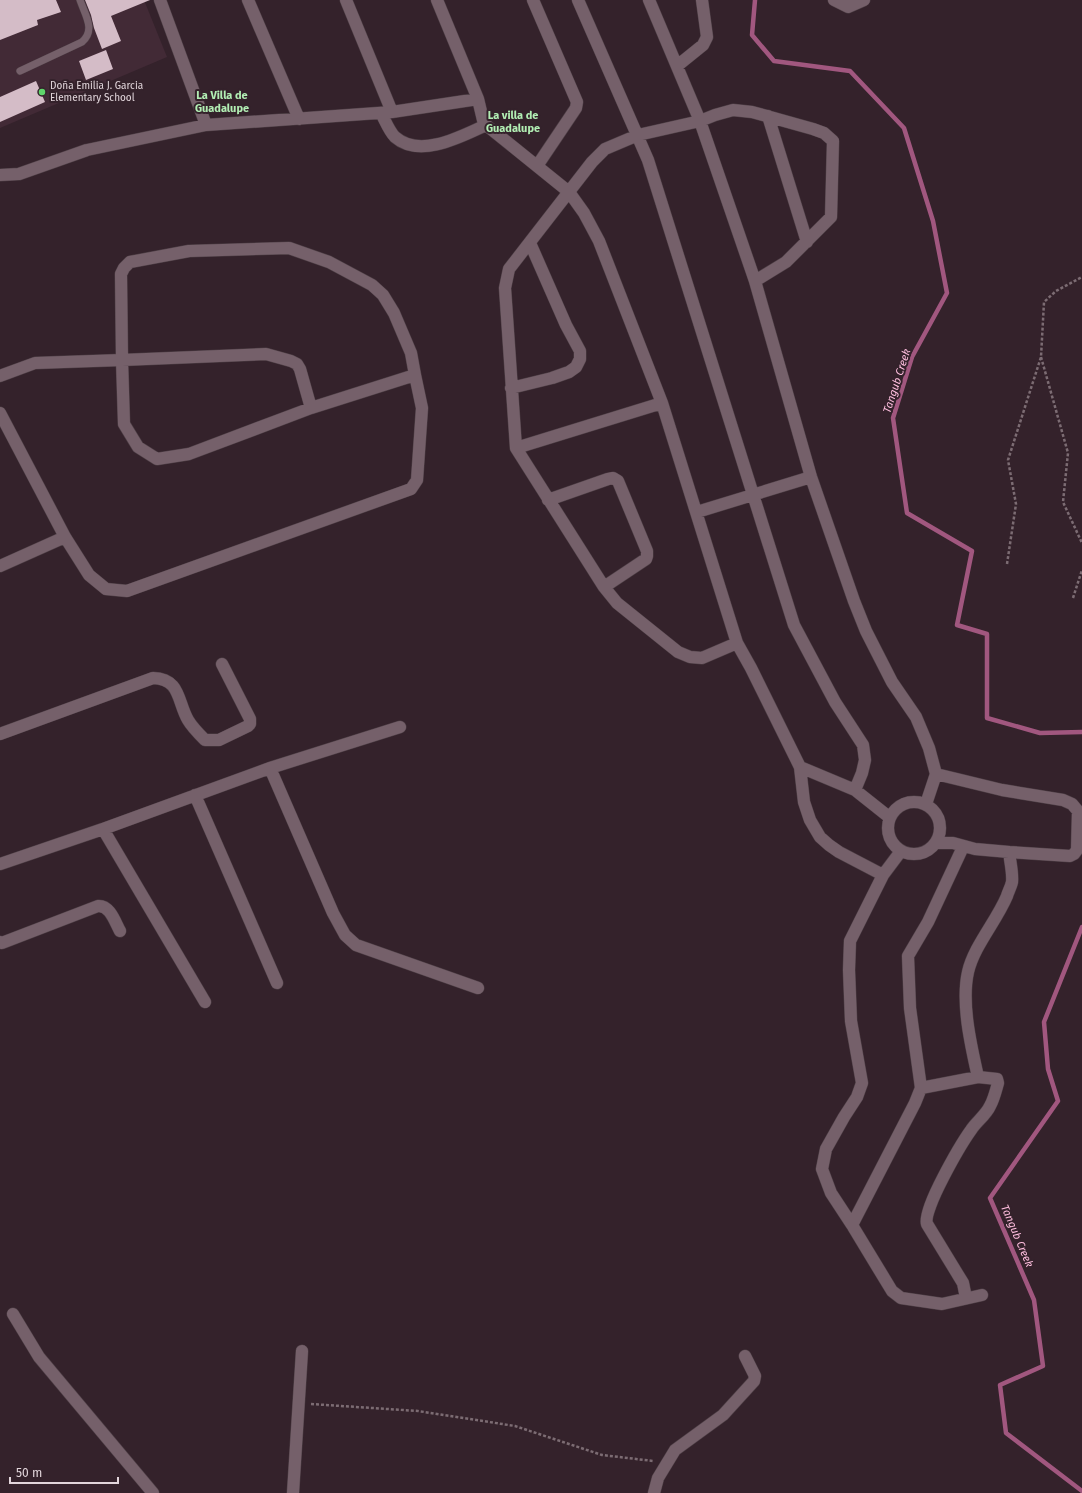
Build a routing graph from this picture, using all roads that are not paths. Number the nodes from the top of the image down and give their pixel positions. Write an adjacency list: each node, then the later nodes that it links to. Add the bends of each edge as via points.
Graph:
1 (80, 0): 13 (lane, via 90,27 88,37)
2 (160, 0): 20 (street)
3 (248, 0): 17 (street)
4 (346, 0): 15 (street)
5 (437, 0): 14 (street)
6 (533, 0): 22 (street, via 577,102 576,108)
7 (578, 0): 21 (street)
8 (649, 0): 12 (street)
9 (702, 0): 12 (street, via 705,41)
10 (834, 0): 11 (street, via 848,7)
11 (864, 0)
12 (677, 66): 18 (street)
13 (20, 71)
14 (478, 99): 15 (street); 19 (street)
15 (387, 112): 17 (street); 19 (street, via 394,136 403,143 423,146 450,141)
16 (768, 116): 18 (street, via 733,110); 25 (street); 25 (street, via 824,133 833,141 831,217)
17 (299, 119): 20 (street)
18 (700, 121): 21 (street); 27 (street)
19 (486, 124): 22 (street)
20 (206, 126): 23 (street, via 87,150 19,174)
21 (638, 135): 24 (street, via 605,149); 37 (street)
22 (537, 166): 24 (street)
23 (0, 175)
24 (569, 192): 26 (street); 32 (street, via 584,213 598,241)
25 (807, 242): 27 (street, via 786,262)
26 (530, 243): 31 (street, via 509,270 506,279); 31 (street, via 580,351 580,359 576,367 569,372)
27 (755, 281): 36 (street)
28 (122, 360): 29 (street, via 121,274 130,262 189,251 289,248 329,262 372,285 383,295 411,353); 30 (street, via 35,363); 33 (street, via 266,354 296,364 300,369); 33 (street, via 124,424 138,447 157,459 189,454)
29 (415, 375): 33 (street); 40 (street, via 422,408 417,480 411,489 127,591 106,589 89,575)
30 (0, 376)
31 (511, 388): 35 (street)
32 (662, 403): 35 (street); 39 (street)
33 (311, 408)
34 (0, 413): 40 (street)
35 (516, 448): 38 (street)
36 (810, 477): 37 (street); 49 (street, via 866,631 892,682 916,717 930,748)
37 (752, 495): 39 (street); 50 (street, via 794,626 835,702 863,745 866,760)
38 (548, 500): 42 (street); 42 (street, via 608,479 618,481 647,556)
39 (697, 512): 43 (street)
40 (64, 537): 41 (street)
41 (0, 566)
42 (604, 587): 43 (street, via 618,603 678,652 702,658)
43 (737, 643): 47 (street)
44 (222, 664): 46 (street, via 250,719 250,724 219,740 205,740 188,721 177,692 170,682 153,678)
45 (400, 727): 48 (street)
46 (0, 734)
47 (800, 767): 50 (street); 60 (street, via 804,802 810,820 820,837 839,852)
48 (270, 768): 51 (street); 64 (street, via 345,935 356,944)
49 (936, 774): 52 (street); 58 (street, via 1002,790 1063,800 1072,804 1078,811 1077,850 1074,854 1070,856)
50 (855, 790): 53 (street)
51 (195, 795): 54 (street); 63 (street)
52 (926, 804): 53 (street, via 905,802 895,808); 55 (street, via 938,817 940,834)
53 (889, 817): 57 (street, via 887,832)
54 (103, 829): 59 (street); 65 (street)
55 (936, 843): 56 (street, via 953,843); 57 (street, via 920,854)
56 (963, 847): 58 (street); 67 (street, via 928,922 908,956 910,1008)
57 (901, 851): 60 (street)
58 (1009, 852): 66 (street, via 1011,884 1002,906 974,954 968,971 966,986 970,1041)
59 (0, 864)
60 (883, 875): 68 (street, via 850,941 851,1021 862,1083 826,1149 822,1165 831,1193)
61 (120, 931): 62 (street, via 107,908 98,906)
62 (0, 942)
63 (278, 983)
64 (478, 988)
65 (205, 1002)
66 (978, 1077): 67 (street); 70 (street, via 997,1079 991,1103 971,1130 948,1170 933,1199 926,1221 963,1283)
67 (921, 1088): 68 (street)
68 (852, 1225): 70 (street, via 896,1296 942,1304)
69 (982, 1295): 70 (street)
70 (966, 1298)
71 (13, 1314): 74 (street, via 39,1357)
72 (302, 1351): 75 (street)
73 (744, 1356): 76 (street, via 756,1376 754,1381 723,1415 675,1450 658,1478)
74 (153, 1493)
75 (293, 1493)
76 (654, 1493)

